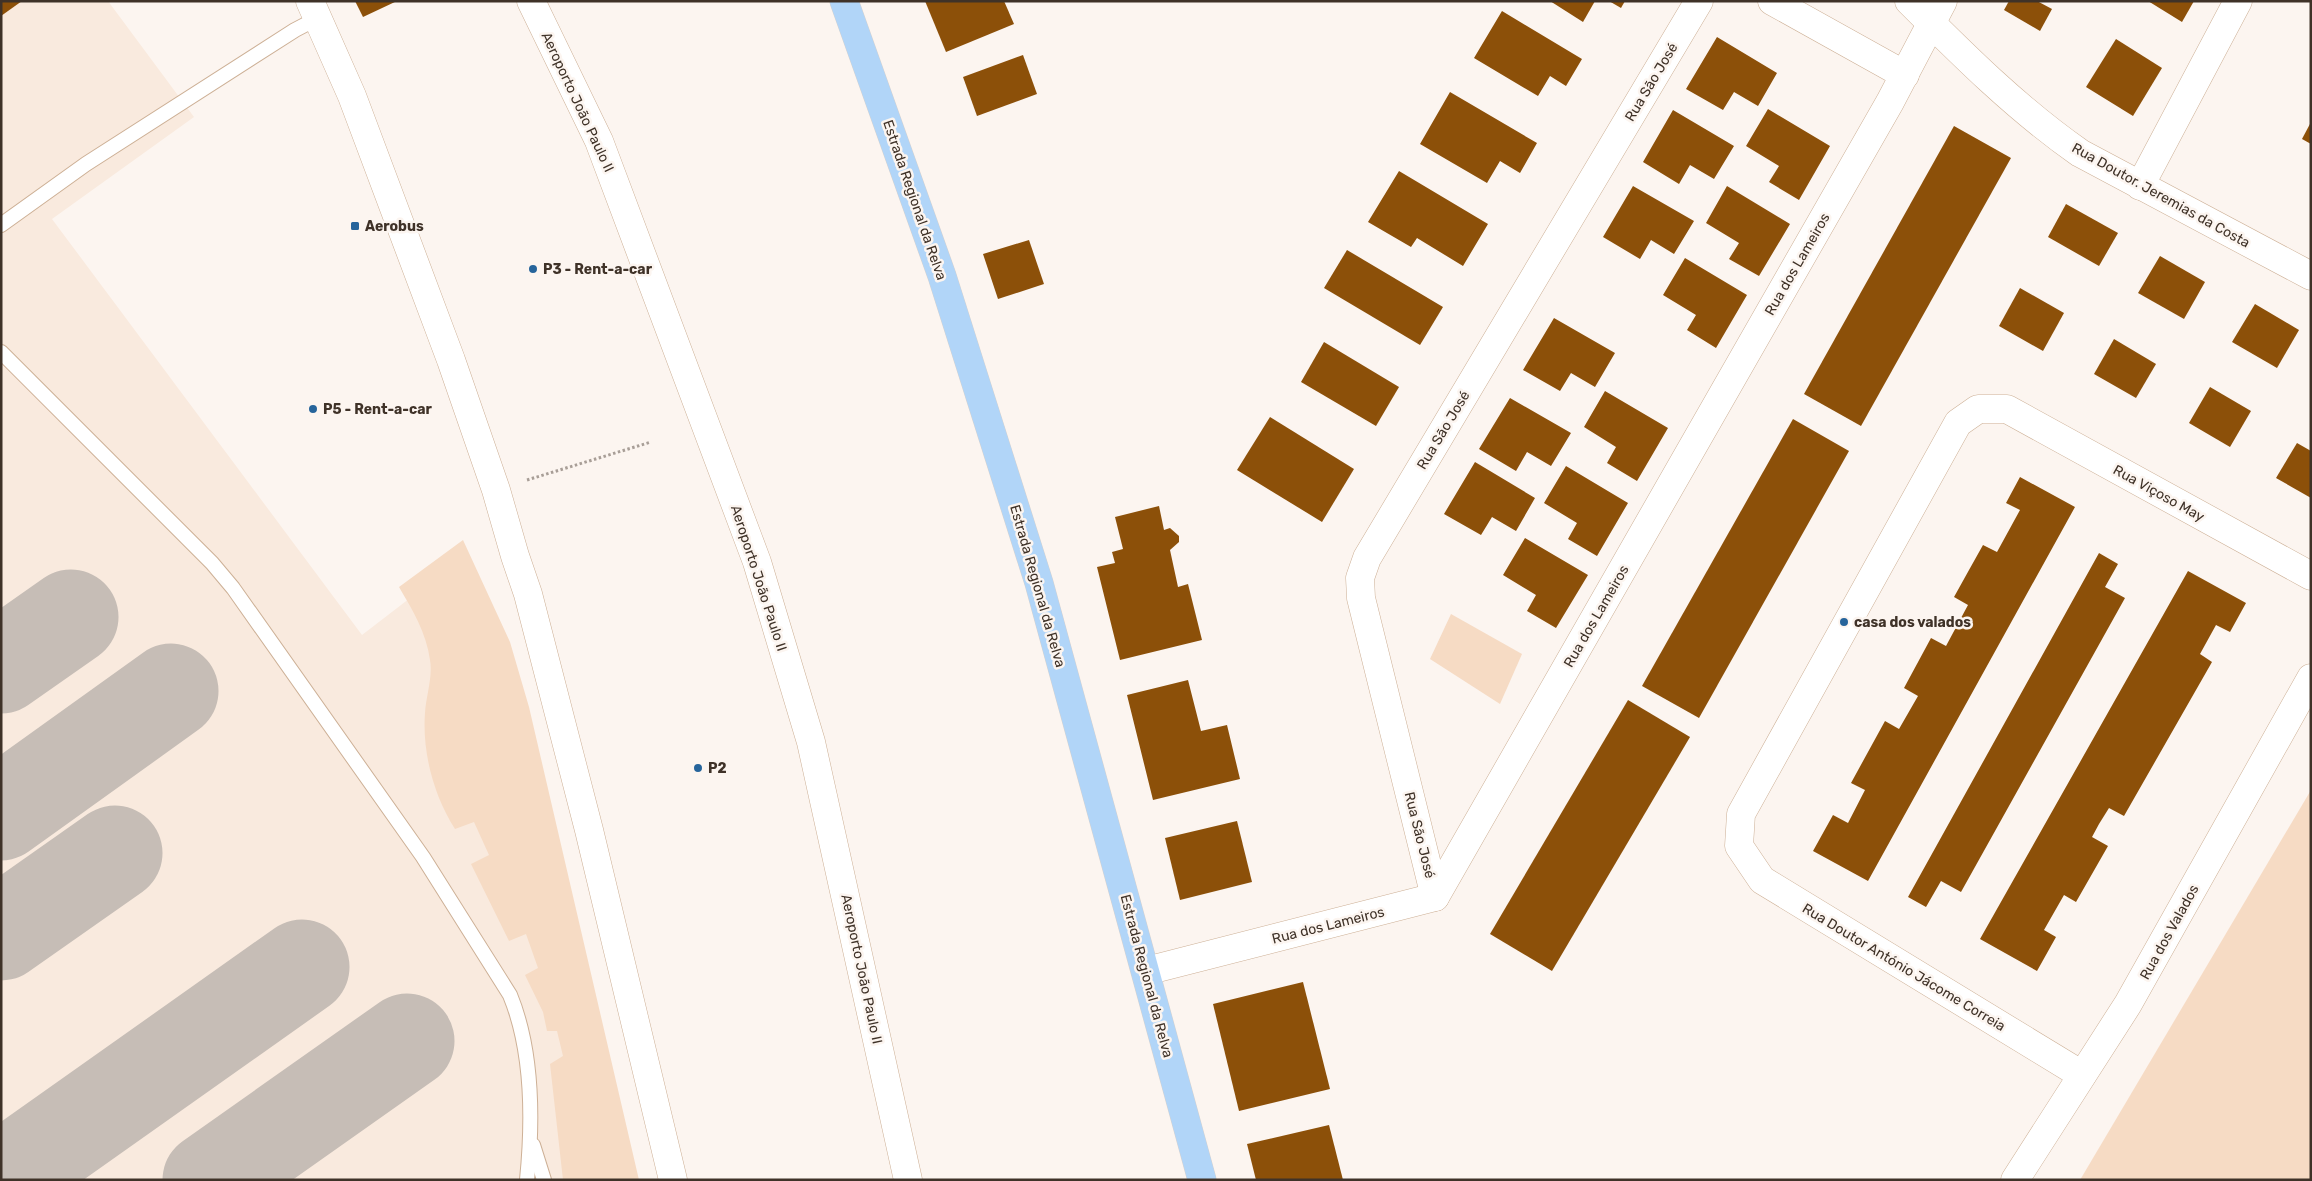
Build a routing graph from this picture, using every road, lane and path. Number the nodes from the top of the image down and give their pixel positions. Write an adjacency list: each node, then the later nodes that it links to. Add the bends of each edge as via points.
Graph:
1 (531, 1): 26 (street, Aeroporto João Paulo II, via 599,141 757,562 812,742)
2 (844, 1): 20 (main road, Estrada Regional da Relva, via 942,276 1039,583)
3 (1699, 1): 19 (street, Rua São José, via 1367,558 1360,578 1361,598)
4 (1772, 1): 9 (street)
5 (1909, 1): 8 (street, Rua Doutor. Jeremias da Costa)
6 (2238, 1): 10 (street)
7 (314, 9): 11 (lane); 15 (street, via 451,360)
8 (1937, 12): 9 (street, Rua dos Lameiros); 10 (street, Rua Doutor. Jeremias da Costa, via 2045,128 2080,153)
9 (1905, 75): 19 (street, Rua dos Lameiros)
10 (2140, 186): 12 (street, Rua Doutor. Jeremias da Costa)
11 (1, 225)
12 (2311, 276)
13 (1, 352): 22 (lane, via 212,563 233,588 423,857 510,995 519,1018 526,1049)
14 (651, 442): 15 (path)
15 (496, 490): 25 (street, via 528,594 589,830)
16 (2311, 576): 18 (street, Rua Viçoso May, via 2007,409 1978,409 1958,424 1742,814)
17 (2311, 678): 21 (street, Rua dos Valados, via 2128,1004)
18 (1739, 846): 21 (street, Rua Doutor António Jácome Correia, via 1762,880)
19 (1435, 897): 20 (street, Rua dos Lameiros)
20 (1146, 971): 27 (main road, Estrada Regional da Relva)
21 (2082, 1075): 28 (street, Rua dos Valados)
22 (531, 1140): 23 (lane); 24 (lane)
23 (527, 1180)
24 (544, 1180)
25 (673, 1180)
26 (908, 1180)
27 (1202, 1180)
28 (2015, 1180)

